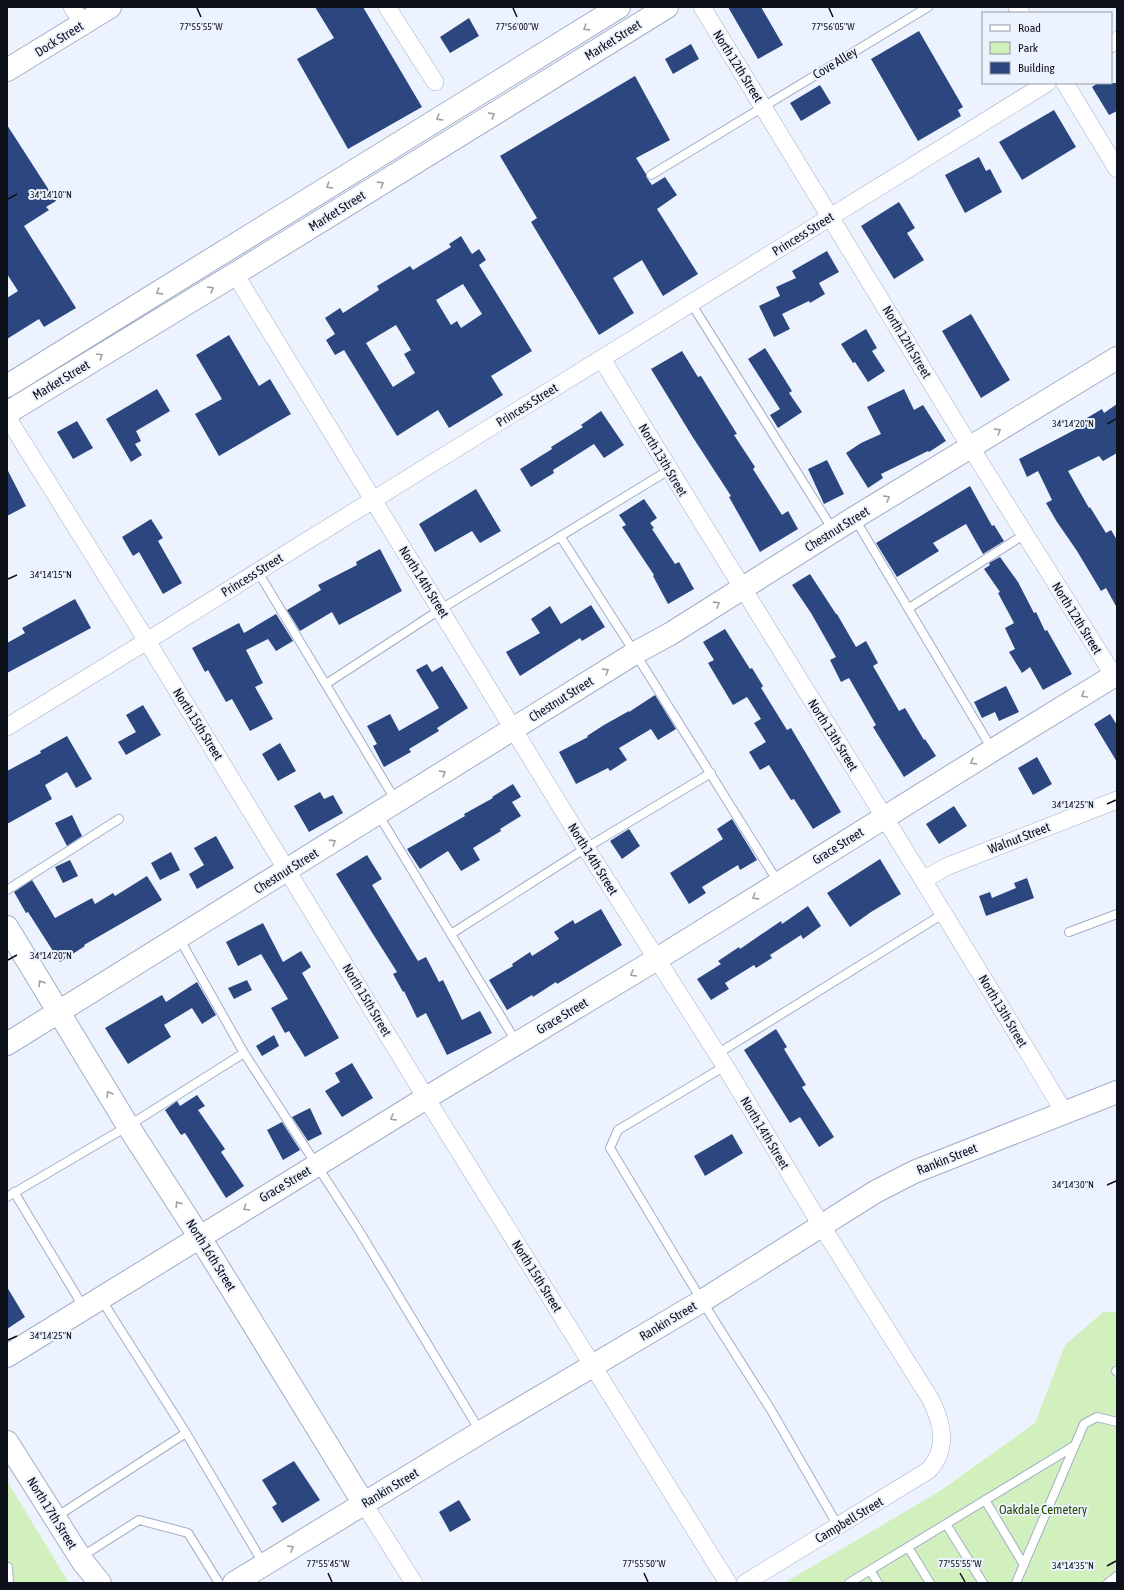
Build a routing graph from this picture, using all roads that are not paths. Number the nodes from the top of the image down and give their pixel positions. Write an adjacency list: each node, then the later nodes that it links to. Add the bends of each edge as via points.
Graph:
1 (110, 7): 7 (street, Dock Street)
2 (387, 7): 9 (street)
3 (619, 7): 20 (street, Market Street, one-way to 20)
4 (667, 7): 16 (street, Market Street, one-way to 4)
5 (702, 7): 12 (street, North 12th Street)
6 (928, 7): 12 (lane, Cove Alley)
7 (77, 16): 8 (street, Dock Street)
8 (7, 70)
9 (435, 82)
10 (1045, 84): 15 (street, Princess Street)
11 (1066, 84): 13 (street)
12 (763, 106): 14 (lane, Cove Alley); 15 (street, North 12th Street)
13 (1117, 169)
14 (651, 175)
15 (831, 217): 17 (street, Princess Street); 23 (street, North 12th Street)
16 (235, 274): 21 (street, Market Street, one-way to 16); 25 (street, North 14th Street)
17 (690, 303): 19 (street, Princess Street); 27 (lane)
18 (1117, 358): 23 (street, Chestnut Street, one-way to 18)
19 (602, 359): 24 (street, North 13th Street); 25 (street, Princess Street)
20 (7, 386)
21 (7, 413)
22 (7, 416): 34 (street, North 15th Street)
23 (971, 448): 26 (street, Chestnut Street, one-way to 23); 28 (street, North 12th Street)
24 (669, 470): 29 (lane); 31 (street, North 13th Street)
25 (373, 500): 30 (street, Princess Street); 33 (street, North 14th Street)
26 (854, 518): 27 (street, Chestnut Street); 32 (lane)
27 (834, 531): 31 (street, Chestnut Street)
28 (1025, 534): 32 (lane); 36 (street, North 12th Street)
29 (560, 536): 33 (lane); 35 (lane)
30 (258, 572): 34 (street, Princess Street); 37 (lane)
31 (742, 589): 35 (street, Chestnut Street, one-way to 31); 45 (street, North 13th Street)
32 (909, 608): 40 (lane)
33 (441, 609): 37 (lane); 39 (street, North 14th Street)
34 (147, 641): 38 (street, Princess Street); 48 (street, North 15th Street)
35 (635, 653): 39 (street, Chestnut Street, one-way to 35); 41 (lane)
36 (1116, 675): 40 (street, Grace Street, one-way to 40)
37 (326, 684): 43 (lane)
38 (7, 727)
39 (514, 728): 43 (street, Chestnut Street, one-way to 39); 47 (street, North 14th Street)
40 (993, 750): 45 (street, Grace Street, one-way to 45)
41 (710, 773): 47 (lane); 50 (lane)
42 (1117, 800): 49 (street, Walnut Street, via 948,866)
43 (397, 801): 44 (street, Chestnut Street)
44 (377, 813): 48 (street, Chestnut Street, one-way to 44); 56 (lane)
45 (884, 818): 49 (street, North 13th Street); 50 (street, Grace Street)
46 (119, 819): 51 (lane)
47 (586, 848): 56 (lane); 58 (street, North 14th Street)
48 (288, 870): 57 (street, Chestnut Street); 65 (street, North 15th Street)
49 (923, 880): 52 (street, North 13th Street)
50 (778, 883): 58 (street, Grace Street, one-way to 58)
51 (7, 890)
52 (943, 914): 63 (lane); 66 (street, North 13th Street)
53 (1117, 914): 55 (lane)
54 (7, 927): 59 (street, North 16th Street, one-way to 54)
55 (1069, 932)
56 (451, 934): 60 (lane)
57 (179, 937): 59 (street, Chestnut Street); 62 (lane)
58 (657, 959): 60 (street, Grace Street, one-way to 60); 63 (street, North 14th Street)
59 (60, 1012): 61 (street, Chestnut Street); 67 (street, North 16th Street, one-way to 59)
60 (517, 1043): 65 (street, Grace Street)
61 (7, 1044)
62 (244, 1053): 67 (lane); 68 (lane)
63 (721, 1060): 70 (street, North 14th Street); 72 (lane, via 618,1130 610,1148)
64 (1117, 1092): 66 (street, Rankin Street)
65 (426, 1098): 68 (street, Grace Street, one-way to 68); 75 (street, North 15th Street)
66 (1064, 1112): 70 (street, Rankin Street, via 914,1172)
67 (128, 1126): 69 (lane); 71 (street, North 16th Street, one-way to 67)
68 (316, 1165): 71 (street, Grace Street, one-way to 71); 78 (lane, via 358,1229)
69 (11, 1195): 73 (lane)
70 (821, 1225): 72 (street, Rankin Street); 80 (street, North 14th Street, via 931,1400 940,1421)
71 (199, 1236): 73 (street, Grace Street); 83 (street, North 16th Street)
72 (702, 1301): 75 (street, Rankin Street); 86 (lane, via 771,1410)
73 (92, 1303): 74 (street, Grace Street); 77 (lane)
74 (7, 1356)
75 (593, 1366): 78 (street, Rankin Street); 99 (street, North 15th Street)
76 (1117, 1422): 81 (lane, via 1097,1417 1084,1424)
77 (186, 1432): 84 (lane); 89 (lane)
78 (481, 1432): 83 (street, Rankin Street)
79 (7, 1442): 84 (street, North 17th Street)
80 (941, 1446): 86 (street, Campbell Street, via 938,1457 929,1470)
81 (1074, 1446): 82 (lane); 90 (lane)
82 (985, 1500): 85 (lane); 90 (lane)
83 (364, 1504): 89 (street, Rankin Street, one-way to 83); 98 (street, North 16th Street)
84 (55, 1517): 88 (street, North 17th Street)
85 (946, 1524): 87 (lane); 104 (lane)
86 (838, 1526): 100 (street, Campbell Street)
87 (908, 1547): 92 (lane); 103 (lane)
88 (80, 1558): 95 (street, North 17th Street); 96 (lane, via 139,1520 188,1533)
89 (264, 1565): 97 (street, Rankin Street)
90 (1024, 1565): 105 (lane)
91 (8, 1567): 94 (lane)
92 (870, 1570): 101 (lane); 102 (lane)
93 (1117, 1576): 106 (lane)
94 (9, 1583)
95 (100, 1583)
96 (219, 1583)
97 (234, 1583)
98 (414, 1583)
99 (728, 1583)
100 (745, 1583)
101 (849, 1583)
102 (878, 1583)
103 (930, 1583)
104 (983, 1583)
105 (1016, 1583)
106 (1108, 1583)

